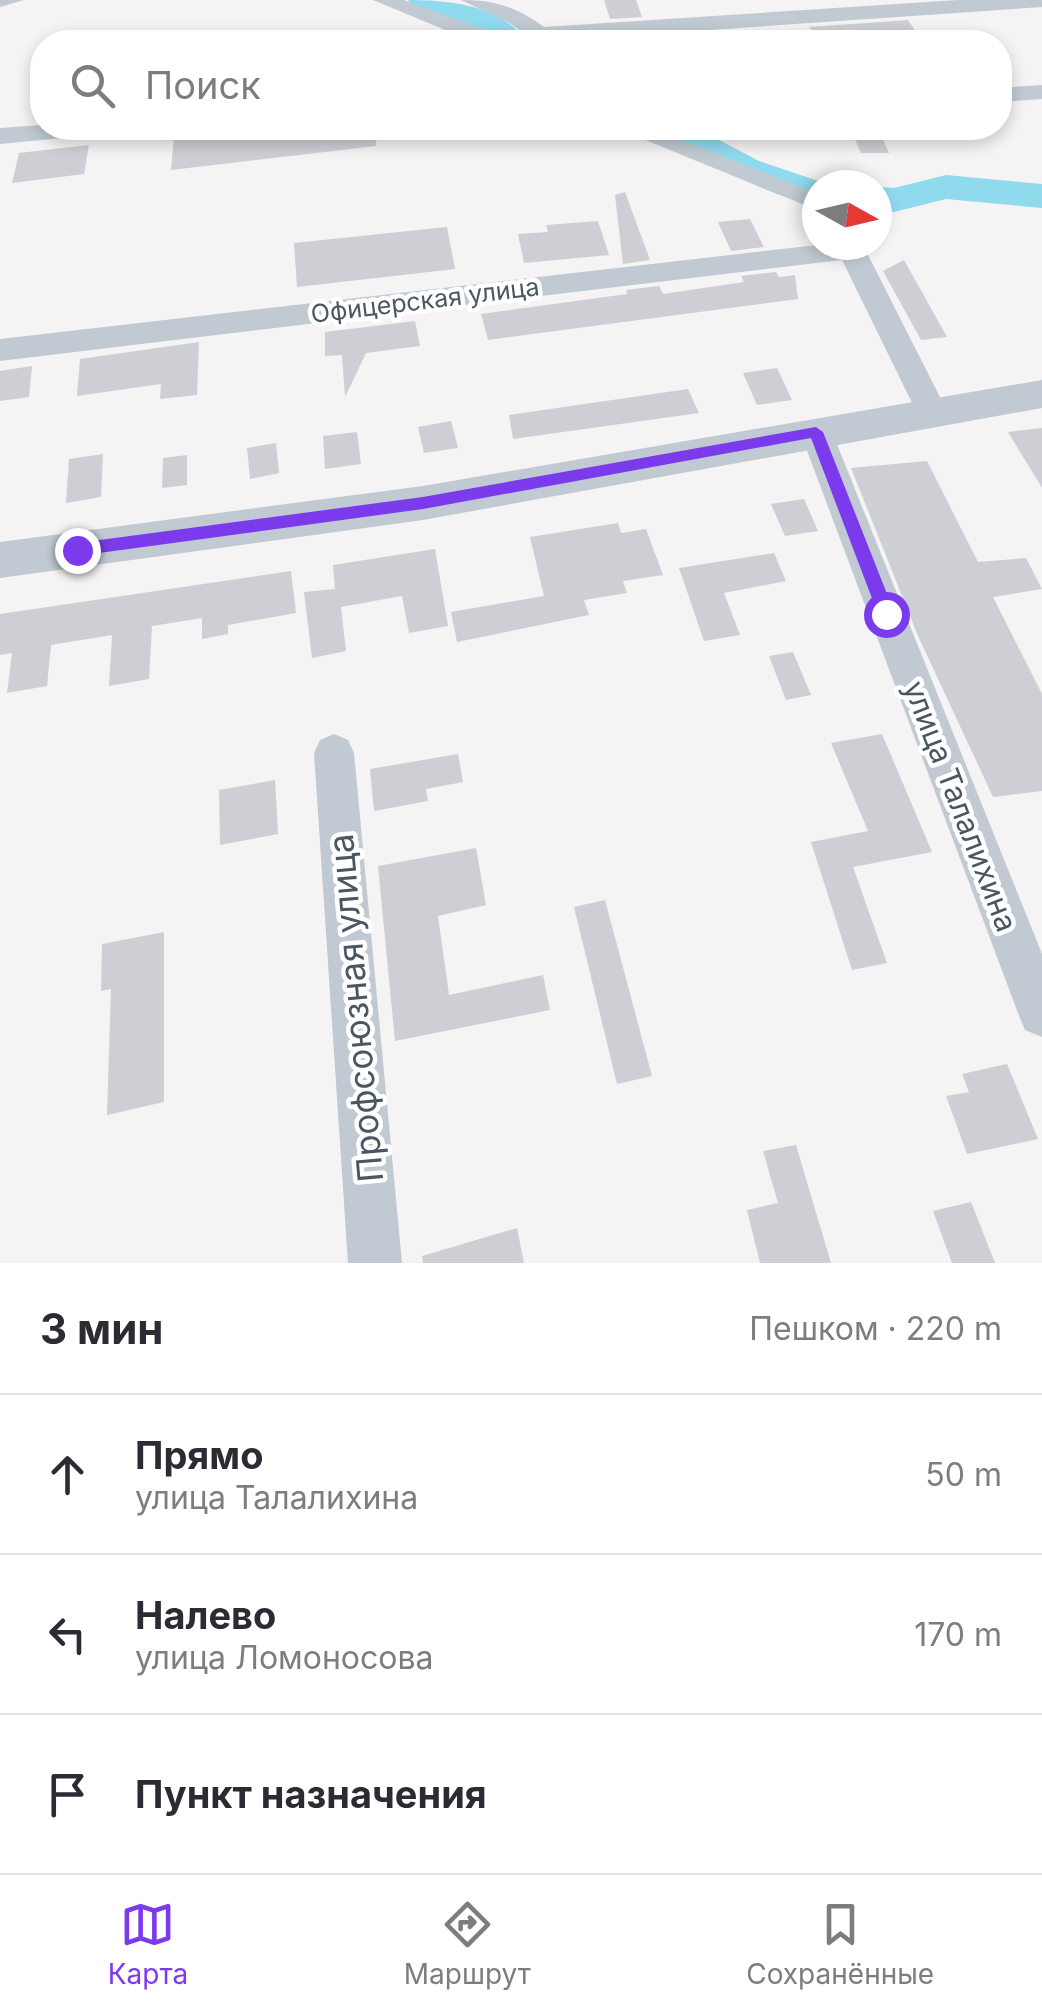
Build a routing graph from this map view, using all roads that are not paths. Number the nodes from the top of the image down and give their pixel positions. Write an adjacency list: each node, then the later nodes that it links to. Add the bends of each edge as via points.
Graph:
1 (13, 0): 4 (street)
2 (384, 0): 6 (street)
3 (472, 0): 7 (street)
4 (0, 1)
5 (1042, 1): 8 (street)
6 (464, 30)
7 (535, 30)
8 (653, 30)
9 (1042, 92): 10 (street)
10 (1012, 95)
11 (30, 133): 12 (street)
12 (0, 136)
13 (659, 140): 14 (street)
14 (802, 196)
15 (802, 253): 17 (street, Офицерская улица)
16 (855, 260): 19 (street)
17 (0, 350)
18 (1042, 394): 19 (street)
19 (930, 411): 20 (street)
20 (816, 432): 21 (street, via 423,503); 23 (street, улица Талалихина)
21 (0, 560)
22 (334, 753): 24 (street, Профсоюзная улица)
23 (1042, 1014)
24 (375, 1263)

